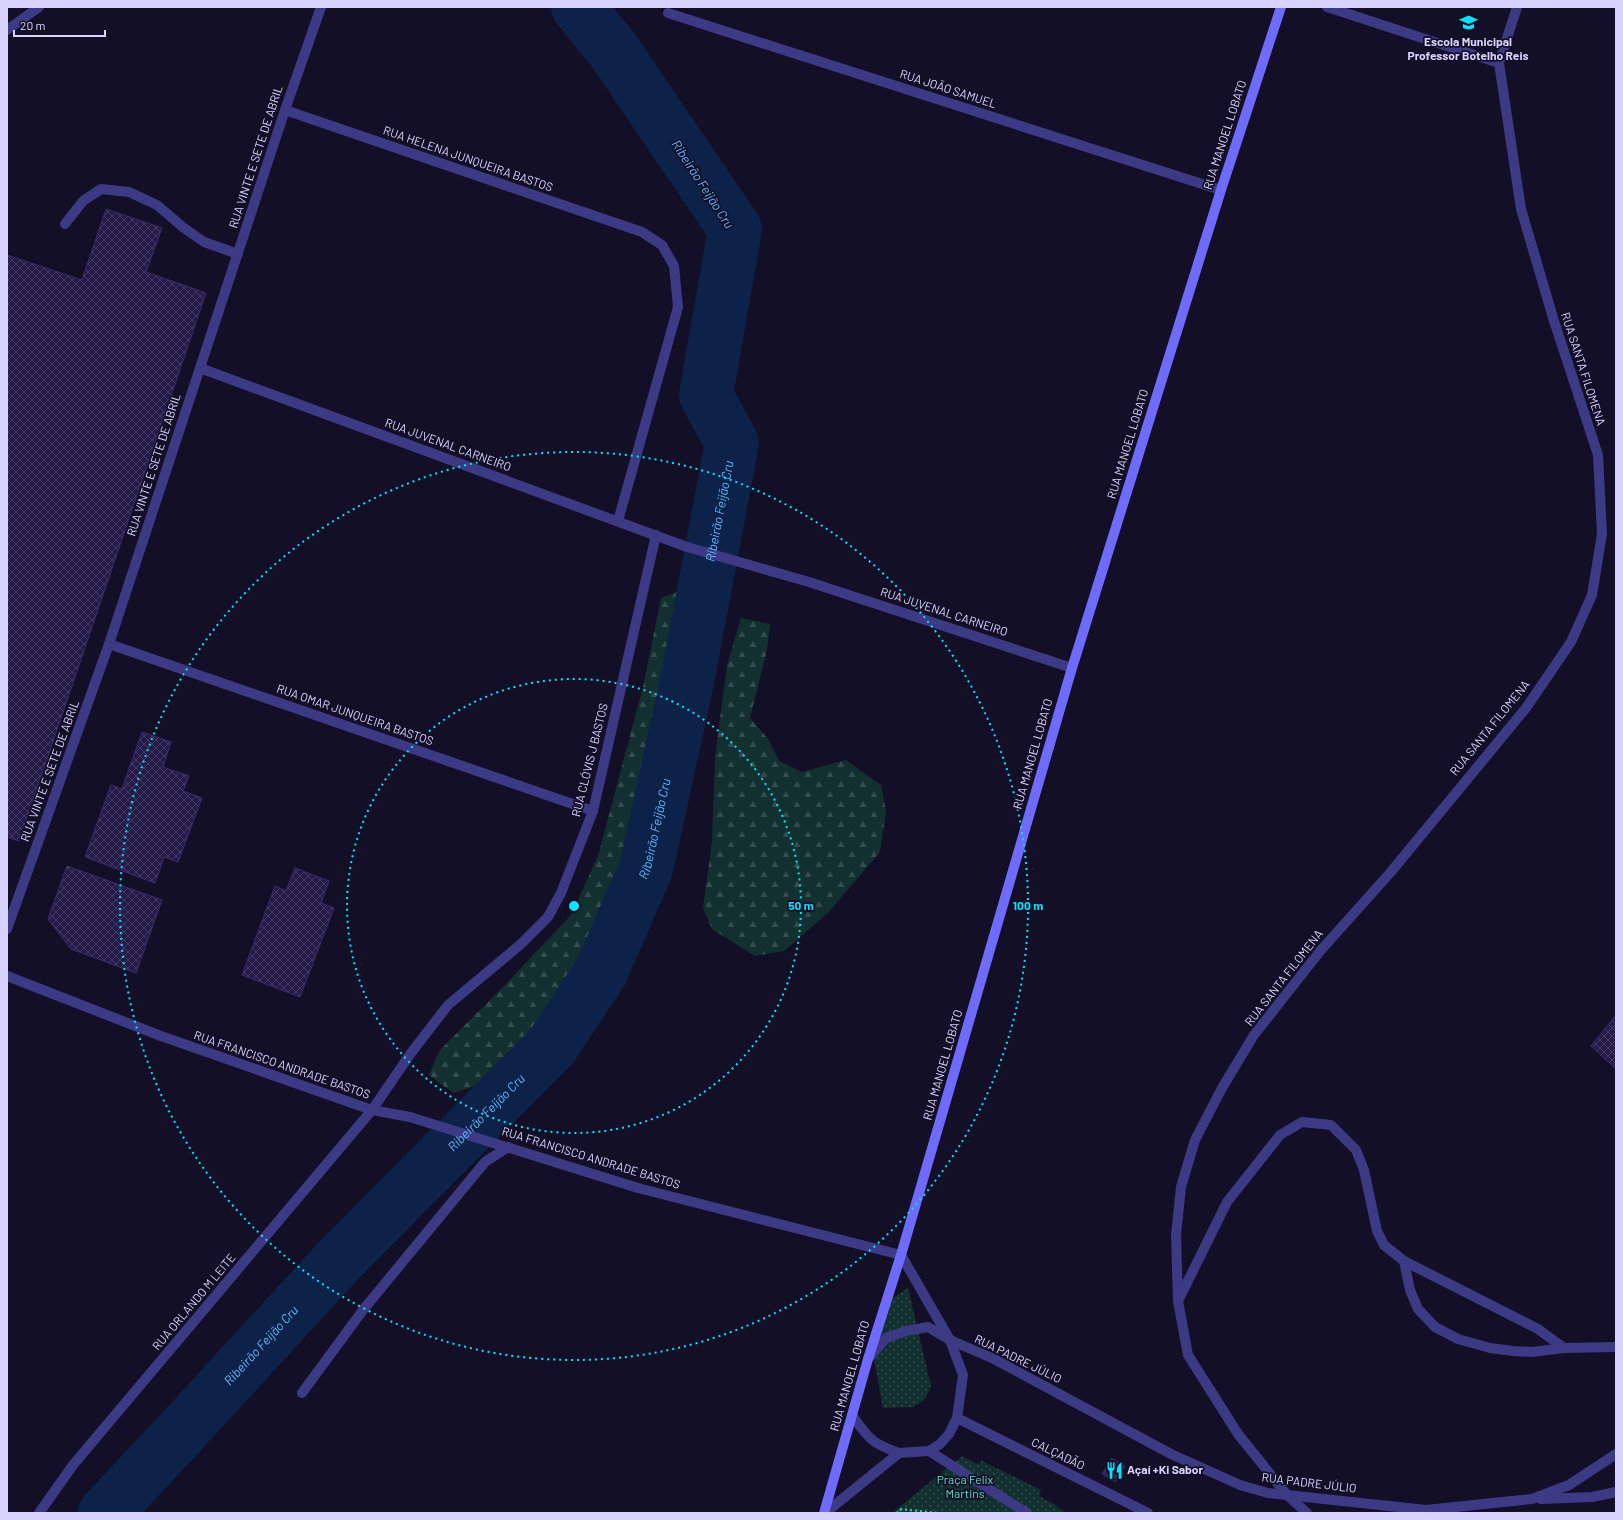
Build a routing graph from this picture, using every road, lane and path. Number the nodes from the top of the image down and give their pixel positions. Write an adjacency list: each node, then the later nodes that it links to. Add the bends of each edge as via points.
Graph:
1 (39, 7): 7 (street)
2 (321, 7): 9 (street, RUA VINTE E SETE DE ABRIL)
3 (1281, 7): 10 (street, RUA MANOEL LOBATO)
4 (1327, 7): 8 (street)
5 (1517, 7): 8 (street, RUA SANTA FILOMENA)
6 (668, 13): 10 (street, RUA JOÃO SAMUEL)
7 (7, 30)
8 (1499, 62): 25 (street, RUA SANTA FILOMENA, via 1522,209 1554,321 1598,455 1602,534 1592,595 1571,642 1526,708 1390,873 1321,950 1254,1035 1222,1088 1195,1140 1180,1187 1176,1235)
9 (285, 110): 12 (street, RUA VINTE E SETE DE ABRIL); 14 (street, RUA HELENA JUNQUEIRA BASTOS, via 642,232 662,245 674,266 678,307)
10 (1220, 190): 17 (street, RUA MANOEL LOBATO)
11 (65, 224): 12 (street, via 83,201 101,189 130,192 157,205 204,242)
12 (238, 254): 13 (street, RUA VINTE E SETE DE ABRIL)
13 (200, 368): 14 (street, RUA JUVENAL CARNEIRO); 16 (street, RUA VINTE E SETE DE ABRIL)
14 (618, 522): 15 (street, RUA JUVENAL CARNEIRO)
15 (656, 535): 17 (street, RUA JUVENAL CARNEIRO); 18 (street, RUA CLÓVIS J BASTOS)
16 (109, 644): 18 (street, RUA OMAR JUNQUEIRA BASTOS); 19 (street, RUA VINTE E SETE DE ABRIL)
17 (1072, 668): 23 (street, RUA MANOEL LOBATO)
18 (593, 811): 21 (street, RUA CLÓVIS J BASTOS, via 561,893 548,917 521,944 448,1005)
19 (7, 928)
20 (7, 976): 21 (street, RUA FRANCISCO ANDRADE BASTOS, via 161,1036)
21 (372, 1110): 22 (street, RUA FRANCISCO ANDRADE BASTOS, via 410,1117); 40 (street, RUA ORLANDO M LEITE, via 73,1465)
22 (508, 1147): 23 (street, RUA FRANCISCO ANDRADE BASTOS, via 638,1188); 30 (street, via 485,1162 363,1310)
23 (901, 1255): 26 (street); 29 (street, RUA MANOEL LOBATO)
24 (1404, 1261): 25 (street, via 1384,1245 1377,1231 1364,1170 1356,1150 1331,1125 1302,1122 1280,1134 1227,1202); 27 (street, via 1538,1329); 27 (street, via 1410,1290 1418,1309 1435,1327 1458,1339 1490,1348 1532,1352)
25 (1178, 1301): 37 (street, RUA SANTA FILOMENA, via 1188,1355 1238,1434)
26 (950, 1340): 29 (street, via 928,1327 906,1330 886,1338); 32 (street, via 963,1375); 37 (street, RUA PADRE JÚLIO, via 992,1358 1171,1454 1240,1485)
27 (1564, 1348): 28 (street)
28 (1616, 1348)
29 (868, 1360): 31 (street, RUA MANOEL LOBATO)
30 (302, 1393)
31 (852, 1415): 34 (street, via 867,1437); 41 (street, RUA MANOEL LOBATO)
32 (957, 1418): 33 (street, via 949,1434); 46 (street, CALÇADÃO)
33 (929, 1451): 34 (street); 45 (street)
34 (899, 1453): 41 (street)
35 (1616, 1454): 38 (street, RUA PADRE JÚLIO, via 1569,1485)
36 (1616, 1492): 38 (street, via 1592,1497)
37 (1287, 1495): 38 (street, RUA PADRE JÚLIO, via 1426,1510); 47 (street)
38 (1532, 1499)
39 (900, 1509): 42 (path); 43 (path); 44 (path)
40 (39, 1513)
41 (824, 1513)
42 (897, 1513)
43 (903, 1513)
44 (937, 1513)
45 (1027, 1513)
46 (1148, 1513)
47 (1306, 1513)

